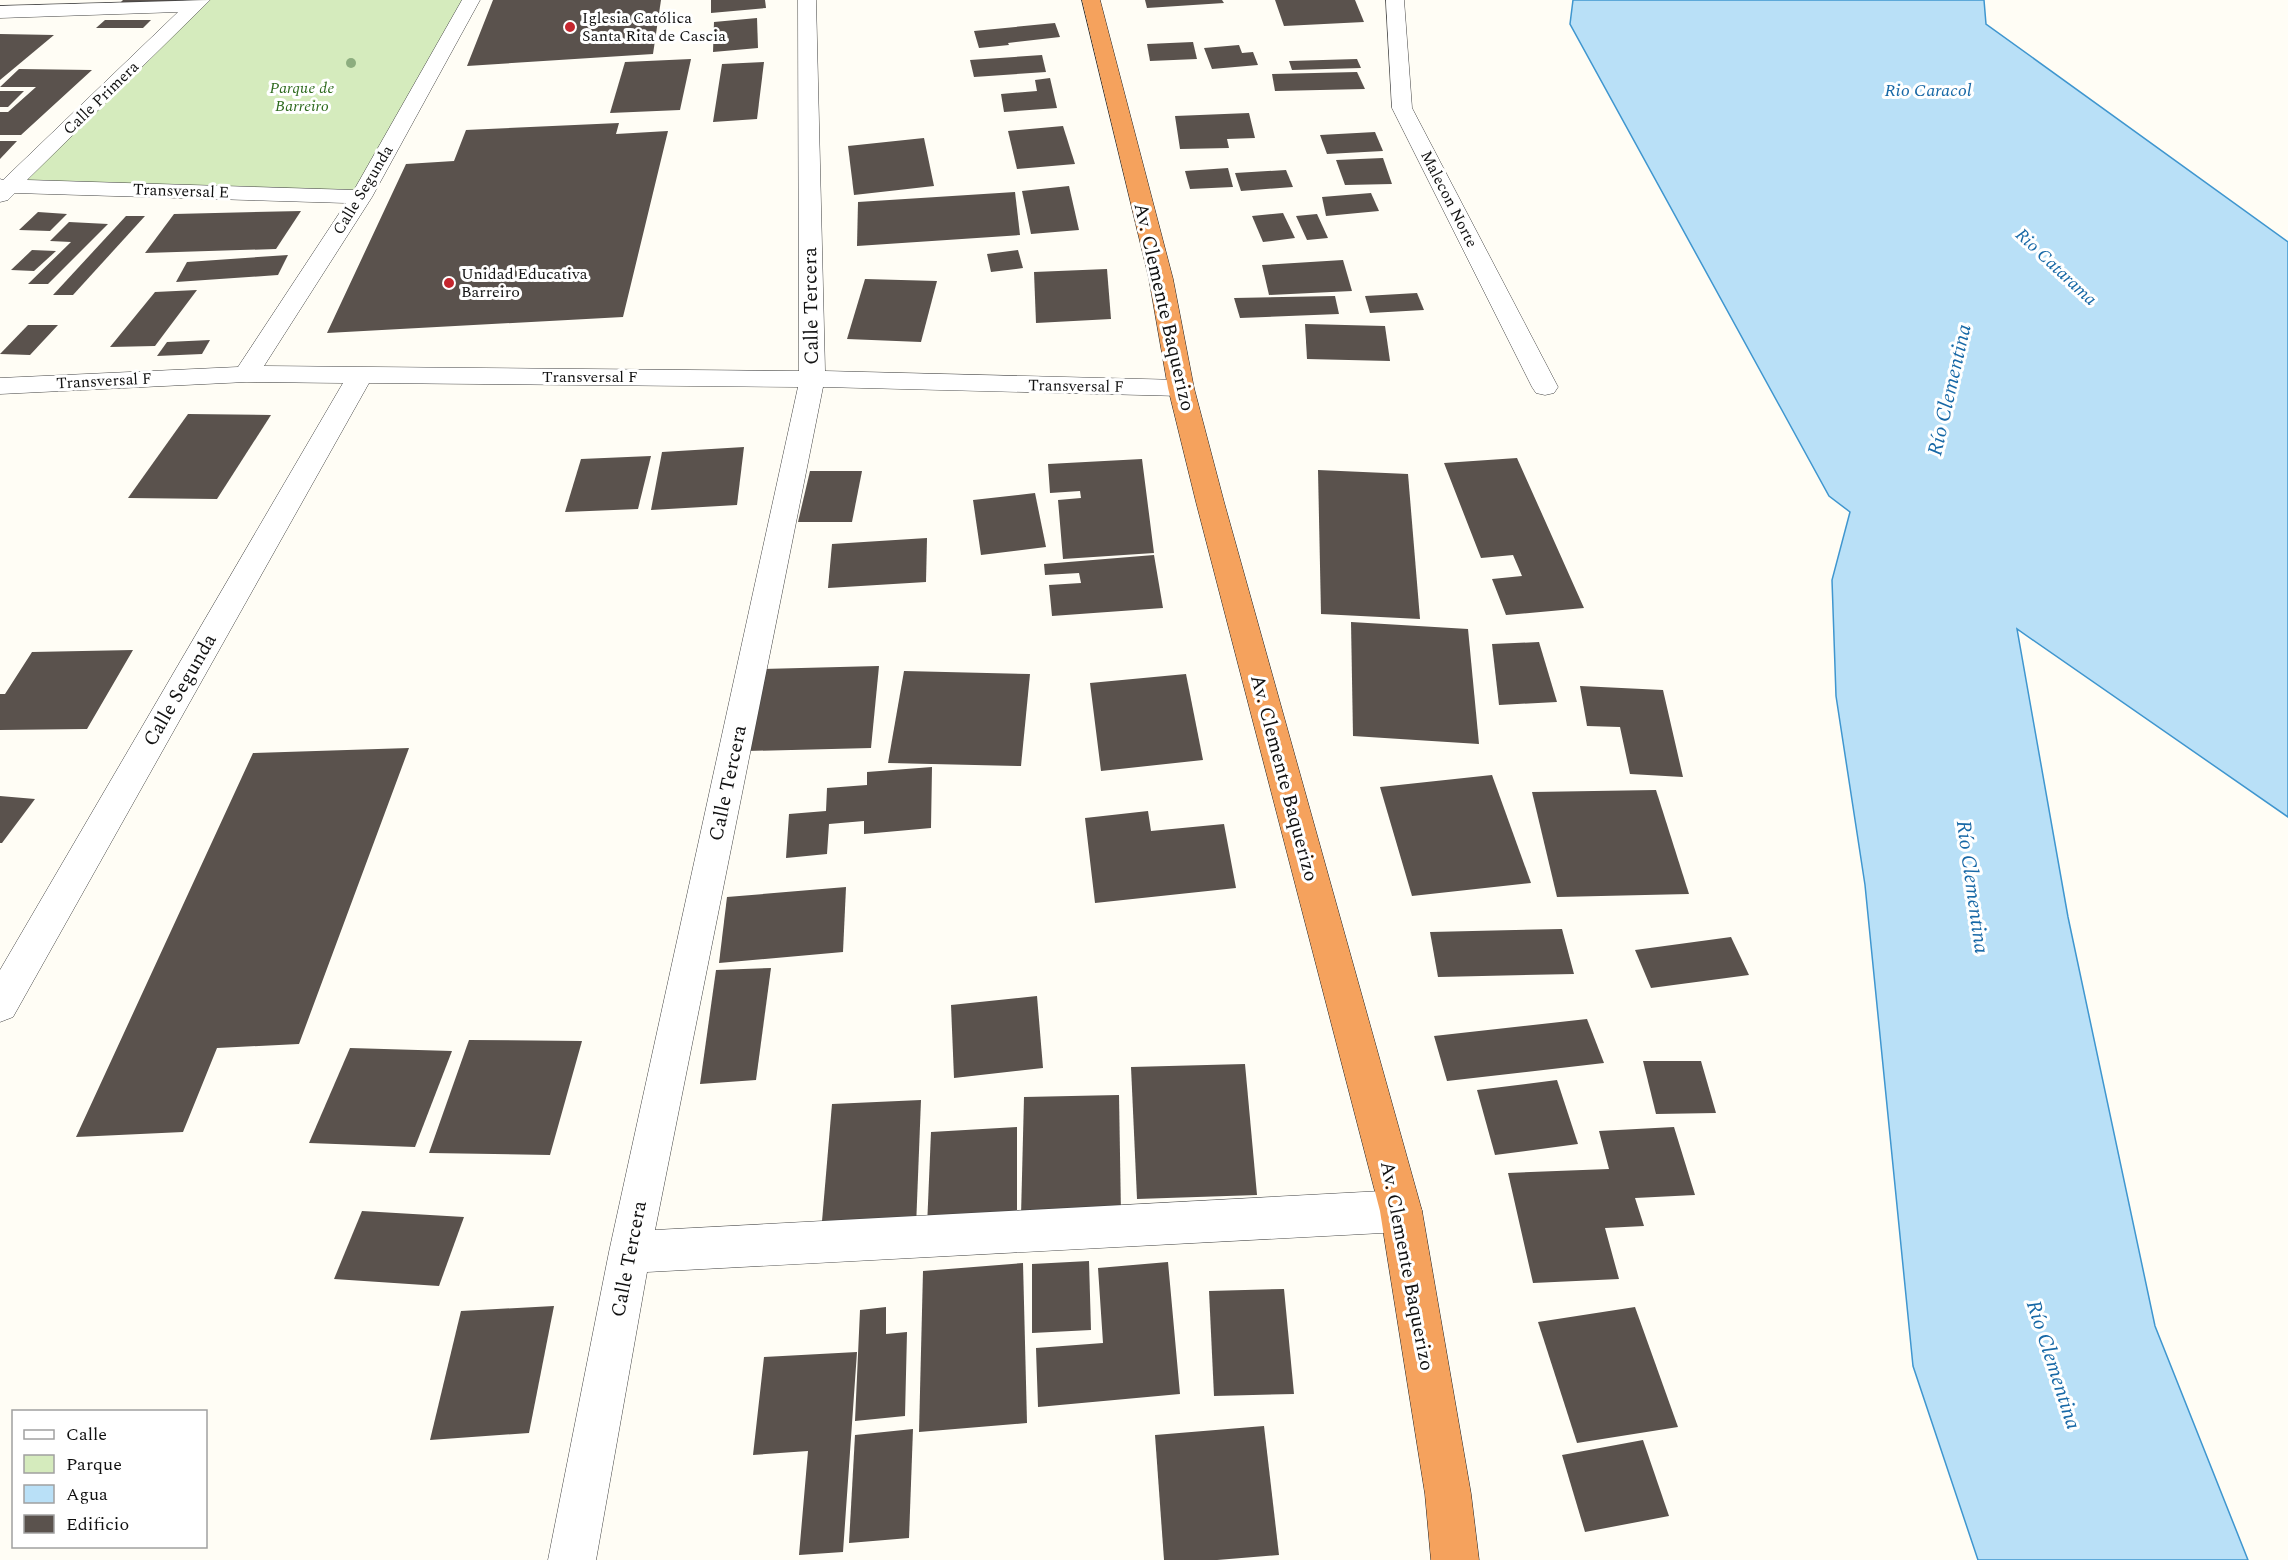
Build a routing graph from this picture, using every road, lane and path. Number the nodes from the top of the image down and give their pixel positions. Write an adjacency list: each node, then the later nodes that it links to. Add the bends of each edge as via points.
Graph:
1 (471, 0): 8 (street, Calle Segunda)
2 (807, 0): 11 (street, Calle Tercera)
3 (1091, 0): 14 (highway, Av. Clemente Baquerizo, via 1161,279)
4 (1395, 0): 13 (street, Malecon Norte, via 1402,108)
5 (198, 3): 6 (street); 7 (street, Calle Primera)
6 (0, 12)
7 (3, 189): 8 (street, Transversal E)
8 (361, 197): 9 (street, Calle Segunda)
9 (246, 374): 10 (street, Transversal F); 12 (street, Transversal F)
10 (360, 376): 11 (street, Transversal F); 15 (street, Calle Segunda)
11 (812, 379): 14 (street, Transversal F); 17 (street, Calle Tercera)
12 (0, 386)
13 (1545, 387)
14 (1181, 388): 16 (highway, Av. Clemente Baquerizo)
15 (0, 1005)
16 (1401, 1211): 17 (street); 19 (highway, Av. Clemente Baquerizo, via 1448,1494)
17 (630, 1252): 18 (street, Calle Tercera)
18 (572, 1560)
19 (1455, 1560)

